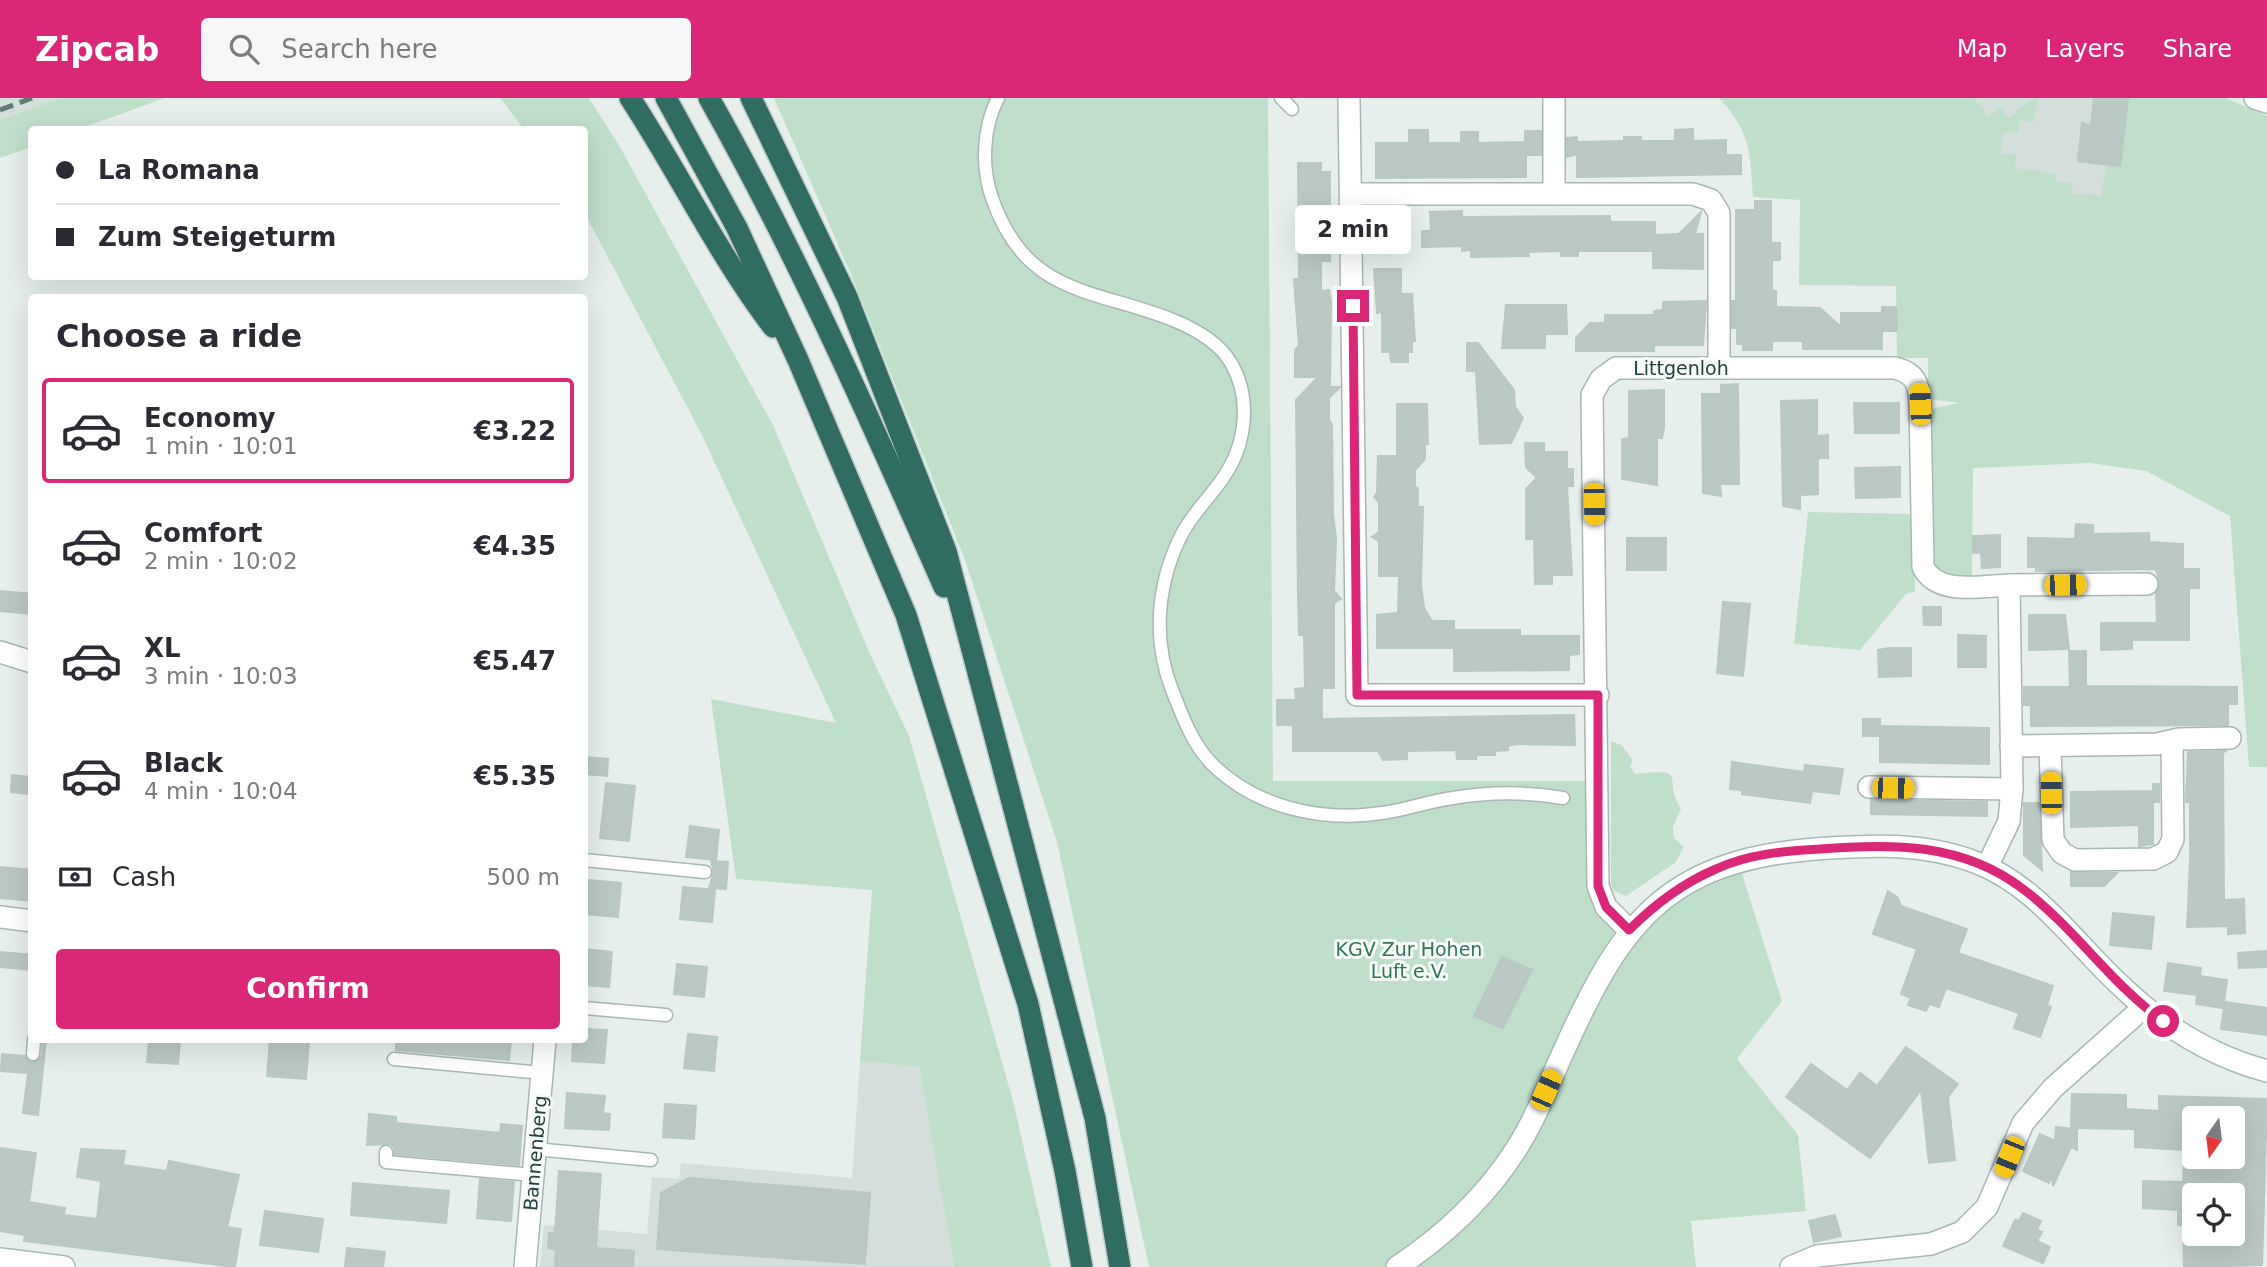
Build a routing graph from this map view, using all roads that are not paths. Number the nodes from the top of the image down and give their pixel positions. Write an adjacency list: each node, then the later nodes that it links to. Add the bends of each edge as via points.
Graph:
1 (630, 98): 14 (highway, via 742,286)
2 (666, 98): 14 (highway, via 737,228)
3 (709, 98): 18 (highway, via 847,366)
4 (751, 98): 18 (highway, via 847,297 946,551)
5 (998, 98): 28 (lane, via 986,132 985,173 997,212 1019,251 1047,275 1087,295 1191,327 1231,363 1241,390 1241,440 1223,478 1196,510 1171,558 1159,619 1167,677 1191,737 1205,755 1240,786 1270,803 1324,815 1383,813 1454,797)
6 (1281, 98): 11 (lane)
7 (1349, 98): 12 (street)
8 (1553, 98): 13 (street)
9 (2255, 98): 10 (street)
10 (2267, 102)
11 (1292, 109)
12 (1352, 194): 13 (street); 21 (street, via 1357,695)
13 (1553, 194): 15 (street, via 1693,194 1711,200 1719,213)
14 (798, 360): 51 (highway, via 906,615 991,879 1048,1087)
15 (1718, 367): 17 (street, Littgenloh, via 1906,371 1916,379 1919,390 1923,566 1927,575 1944,586); 21 (street, Littgenloh, via 1616,368 1601,379 1592,394)
16 (2147, 584): 17 (street, Littgenloh)
17 (2010, 585): 24 (street)
18 (968, 640): 52 (highway, via 1095,1118)
19 (0, 653): 20 (street)
20 (28, 661)
21 (1598, 695): 34 (street, Littgenloh, via 1598,886 1606,907)
22 (2230, 738): 23 (street)
23 (2172, 743): 25 (street); 25 (street, via 2173,839 2167,852 2153,859 2075,860 2062,853 2053,840)
24 (2011, 746): 25 (street); 27 (street)
25 (2050, 746)
26 (1870, 787): 27 (street)
27 (2012, 789): 30 (street, via 2009,821)
28 (1563, 797)
29 (588, 860): 31 (lane)
30 (1987, 867): 34 (street, via 1941,852 1893,845 1769,854 1738,860 1690,881); 35 (street, via 2050,912)
31 (705, 872)
32 (0, 916): 33 (street)
33 (28, 920)
34 (1629, 930): 53 (street, via 1587,999 1510,1158 1465,1214)
35 (2144, 1007): 42 (street, via 2202,1046); 54 (street, via 2053,1088 2023,1123 1987,1207 1962,1231 1931,1244 1817,1256)
36 (588, 1008): 37 (lane)
37 (666, 1016)
38 (34, 1043): 40 (lane)
39 (545, 1043): 43 (street, Bannenberg)
40 (33, 1054)
41 (394, 1059): 43 (lane)
42 (2267, 1072)
43 (542, 1073): 44 (street, Bannenberg)
44 (535, 1149): 46 (lane); 47 (street, Bannenberg)
45 (386, 1152): 47 (lane, via 386,1162)
46 (651, 1160)
47 (533, 1175): 50 (street, Bannenberg)
48 (0, 1259): 49 (street)
49 (64, 1267)
50 (526, 1267)
51 (1082, 1267)
52 (1120, 1267)
53 (1396, 1267)
54 (1791, 1267)

